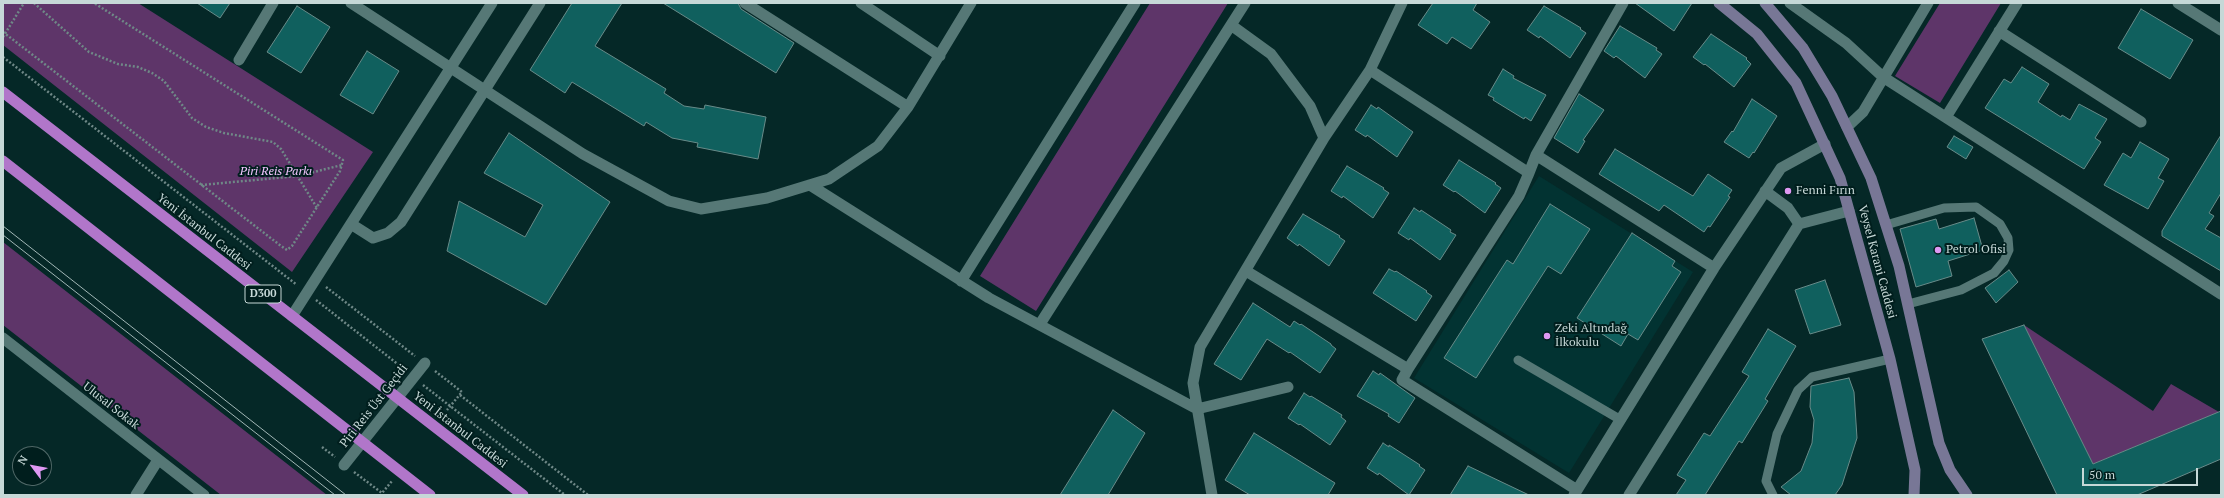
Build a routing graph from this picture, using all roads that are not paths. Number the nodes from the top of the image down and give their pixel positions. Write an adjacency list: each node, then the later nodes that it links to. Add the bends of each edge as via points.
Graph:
1 (273, 3): 22 (street)
2 (351, 3): 23 (street)
3 (492, 3): 23 (street)
4 (540, 3): 26 (street)
5 (745, 3): 28 (street)
6 (861, 3): 21 (street)
7 (971, 3): 21 (street)
8 (1135, 3): 45 (street)
9 (1245, 3): 18 (street)
10 (1402, 3): 24 (street)
11 (1623, 3): 34 (street)
12 (1719, 3): 33 (main road, Veysel Karani Caddesi, via 1757,34 1796,83)
13 (1766, 3): 31 (main road, Veysel Karani Caddesi, via 1803,48)
14 (1790, 3): 25 (street, via 1846,43)
15 (1928, 3): 25 (street)
16 (2017, 3): 20 (street)
17 (2178, 3): 19 (street)
18 (1232, 25): 32 (street, via 1271,54 1310,106); 49 (street)
19 (2221, 30)
20 (1999, 32): 29 (street); 30 (street)
21 (940, 56): 28 (street)
22 (239, 60)
23 (451, 67): 26 (street); 40 (street)
24 (1370, 70): 32 (street); 36 (street)
25 (1883, 77): 29 (street); 31 (street, via 1863,112)
26 (485, 90): 37 (street, via 583,154 669,201 701,209 767,198); 40 (street, via 401,222 388,233 373,238)
27 (3, 92): 48 (highway, Yeni İstanbul Caddesi / D300)
28 (908, 107): 37 (street, via 878,146 829,179)
29 (1946, 117): 46 (street)
30 (2142, 122)
31 (1847, 127): 42 (main road, Veysel Karani Caddesi, via 1871,178)
32 (1324, 138): 44 (street)
33 (1825, 144): 38 (street, via 1781,168); 39 (main road, Veysel Karani Caddesi, via 1840,178)
34 (1536, 154): 36 (street); 43 (street)
35 (3, 161): 63 (highway)
36 (1529, 172): 54 (street, via 1519,196)
37 (810, 185): 45 (street)
38 (1765, 192): 41 (street, via 1788,208); 43 (street)
39 (1849, 211): 41 (street); 51 (main road, Veysel Karani Caddesi)
40 (351, 224): 48 (street)
41 (1799, 224): 66 (street)
42 (1886, 225): 47 (main road, Veysel Karani Caddesi); 47 (lane, via 1944,208 1976,207 1990,214 2008,238 2009,250 1994,273 1961,290)
43 (1714, 268): 57 (street)
44 (1246, 271): 54 (street); 56 (street, via 1200,347 1193,383)
45 (961, 281): 49 (street)
46 (2221, 294)
47 (1908, 304): 69 (main road, Veysel Karani Caddesi, via 1939,443 1950,470)
48 (292, 316): 64 (highway, Yeni İstanbul Caddesi / D300)
49 (1040, 324): 56 (street)
50 (3, 338): 58 (street, Ulusal Sokak)
51 (1890, 359): 67 (lane, via 1812,377 1798,390 1778,434 1766,481); 68 (main road, Veysel Karani Caddesi, via 1915,470)
52 (1518, 360): 57 (lane)
53 (425, 363): 59 (street, Piri Reis Üst Geçidi)
54 (1408, 369): 60 (street, via 1402,380)
55 (1288, 387): 56 (street)
56 (1197, 409): 65 (street)
57 (1621, 420): 60 (street)
58 (158, 460): 61 (street); 62 (street, Ulusal Sokak)
59 (344, 465)
60 (1575, 492)
61 (136, 495)
62 (204, 495)
63 (430, 495)
64 (523, 495)
65 (1212, 495)
66 (1629, 495)
67 (1773, 495)
68 (1914, 495)
69 (1967, 495)

